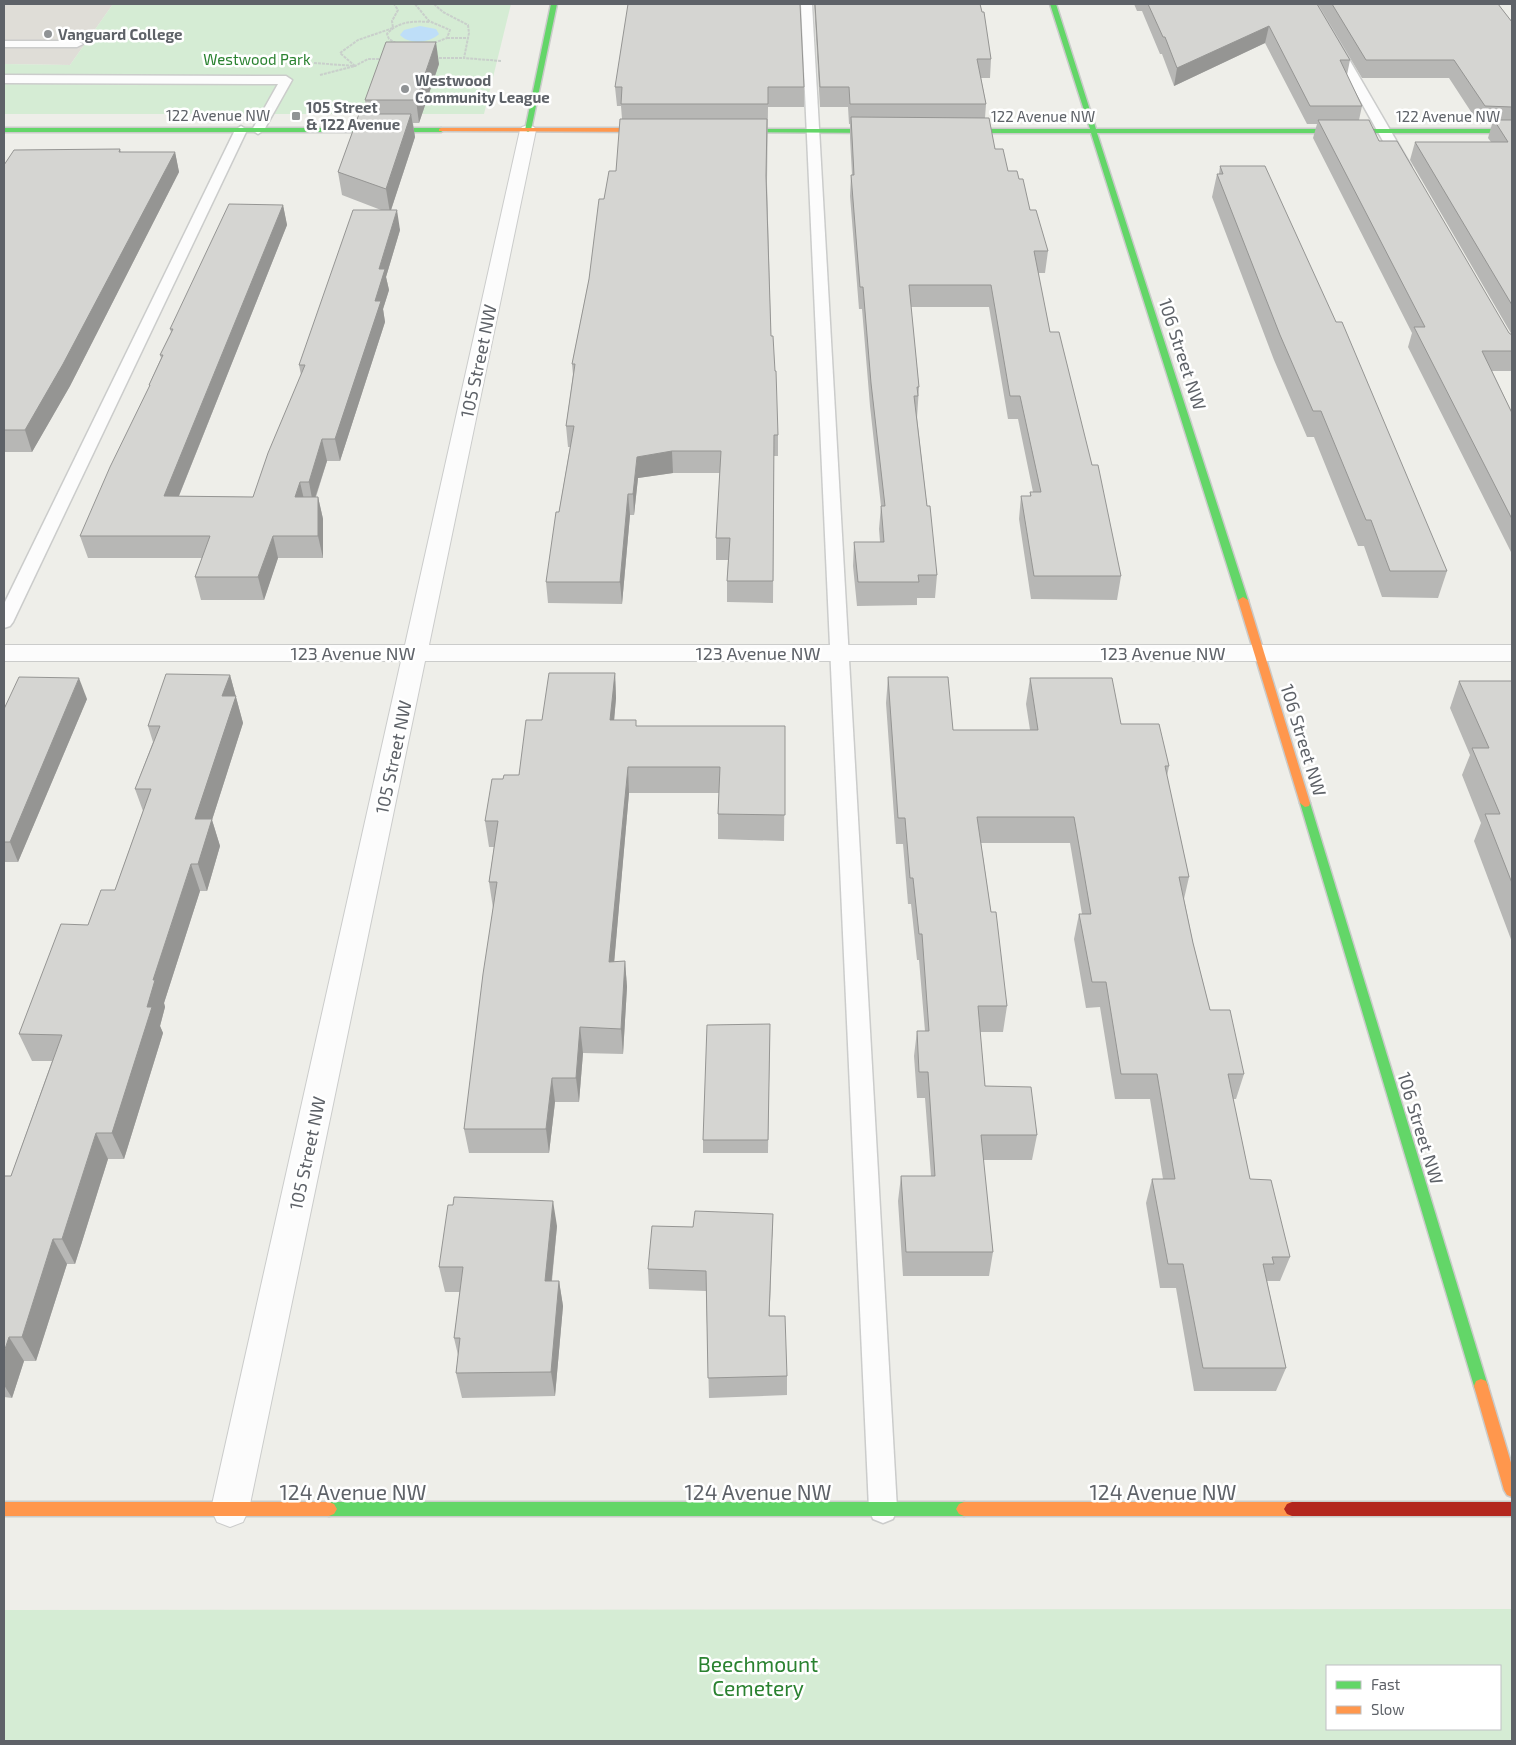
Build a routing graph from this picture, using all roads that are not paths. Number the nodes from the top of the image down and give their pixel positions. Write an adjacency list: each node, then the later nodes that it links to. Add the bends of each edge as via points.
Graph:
1 (554, 4): 11 (street, 105 Street NW)
2 (806, 4): 14 (lane)
3 (1053, 4): 17 (street, 106 Street NW)
4 (1311, 4): 18 (lane)
5 (4, 44): 6 (lane)
6 (77, 44)
7 (4, 79): 10 (lane, via 286,80)
8 (4, 130): 9 (street, 122 Avenue NW)
9 (241, 130): 10 (street, 122 Avenue NW); 21 (lane)
10 (258, 130): 11 (street, 122 Avenue NW)
11 (528, 130): 12 (street, 122 Avenue NW); 23 (street, 105 Street NW)
12 (673, 130)
13 (723, 130): 14 (street)
14 (812, 131): 15 (street); 24 (lane)
15 (900, 131)
16 (938, 131): 17 (street, 122 Avenue NW)
17 (1093, 131): 18 (street, 122 Avenue NW); 25 (street, 106 Street NW)
18 (1384, 131): 19 (street, 122 Avenue NW); 20 (lane)
19 (1512, 131)
20 (1409, 175)
21 (4, 622)
22 (4, 653): 23 (street, 123 Avenue NW)
23 (415, 653): 24 (street, 123 Avenue NW); 29 (street, 105 Street NW)
24 (839, 653): 25 (street, 123 Avenue NW); 30 (lane)
25 (1260, 653): 26 (street, 123 Avenue NW); 27 (street, 106 Street NW)
26 (1512, 653)
27 (1512, 1490)
28 (4, 1509): 29 (street, 124 Avenue NW)
29 (230, 1510): 30 (street, 124 Avenue NW)
30 (883, 1510): 31 (street, 124 Avenue NW)
31 (1512, 1510)

